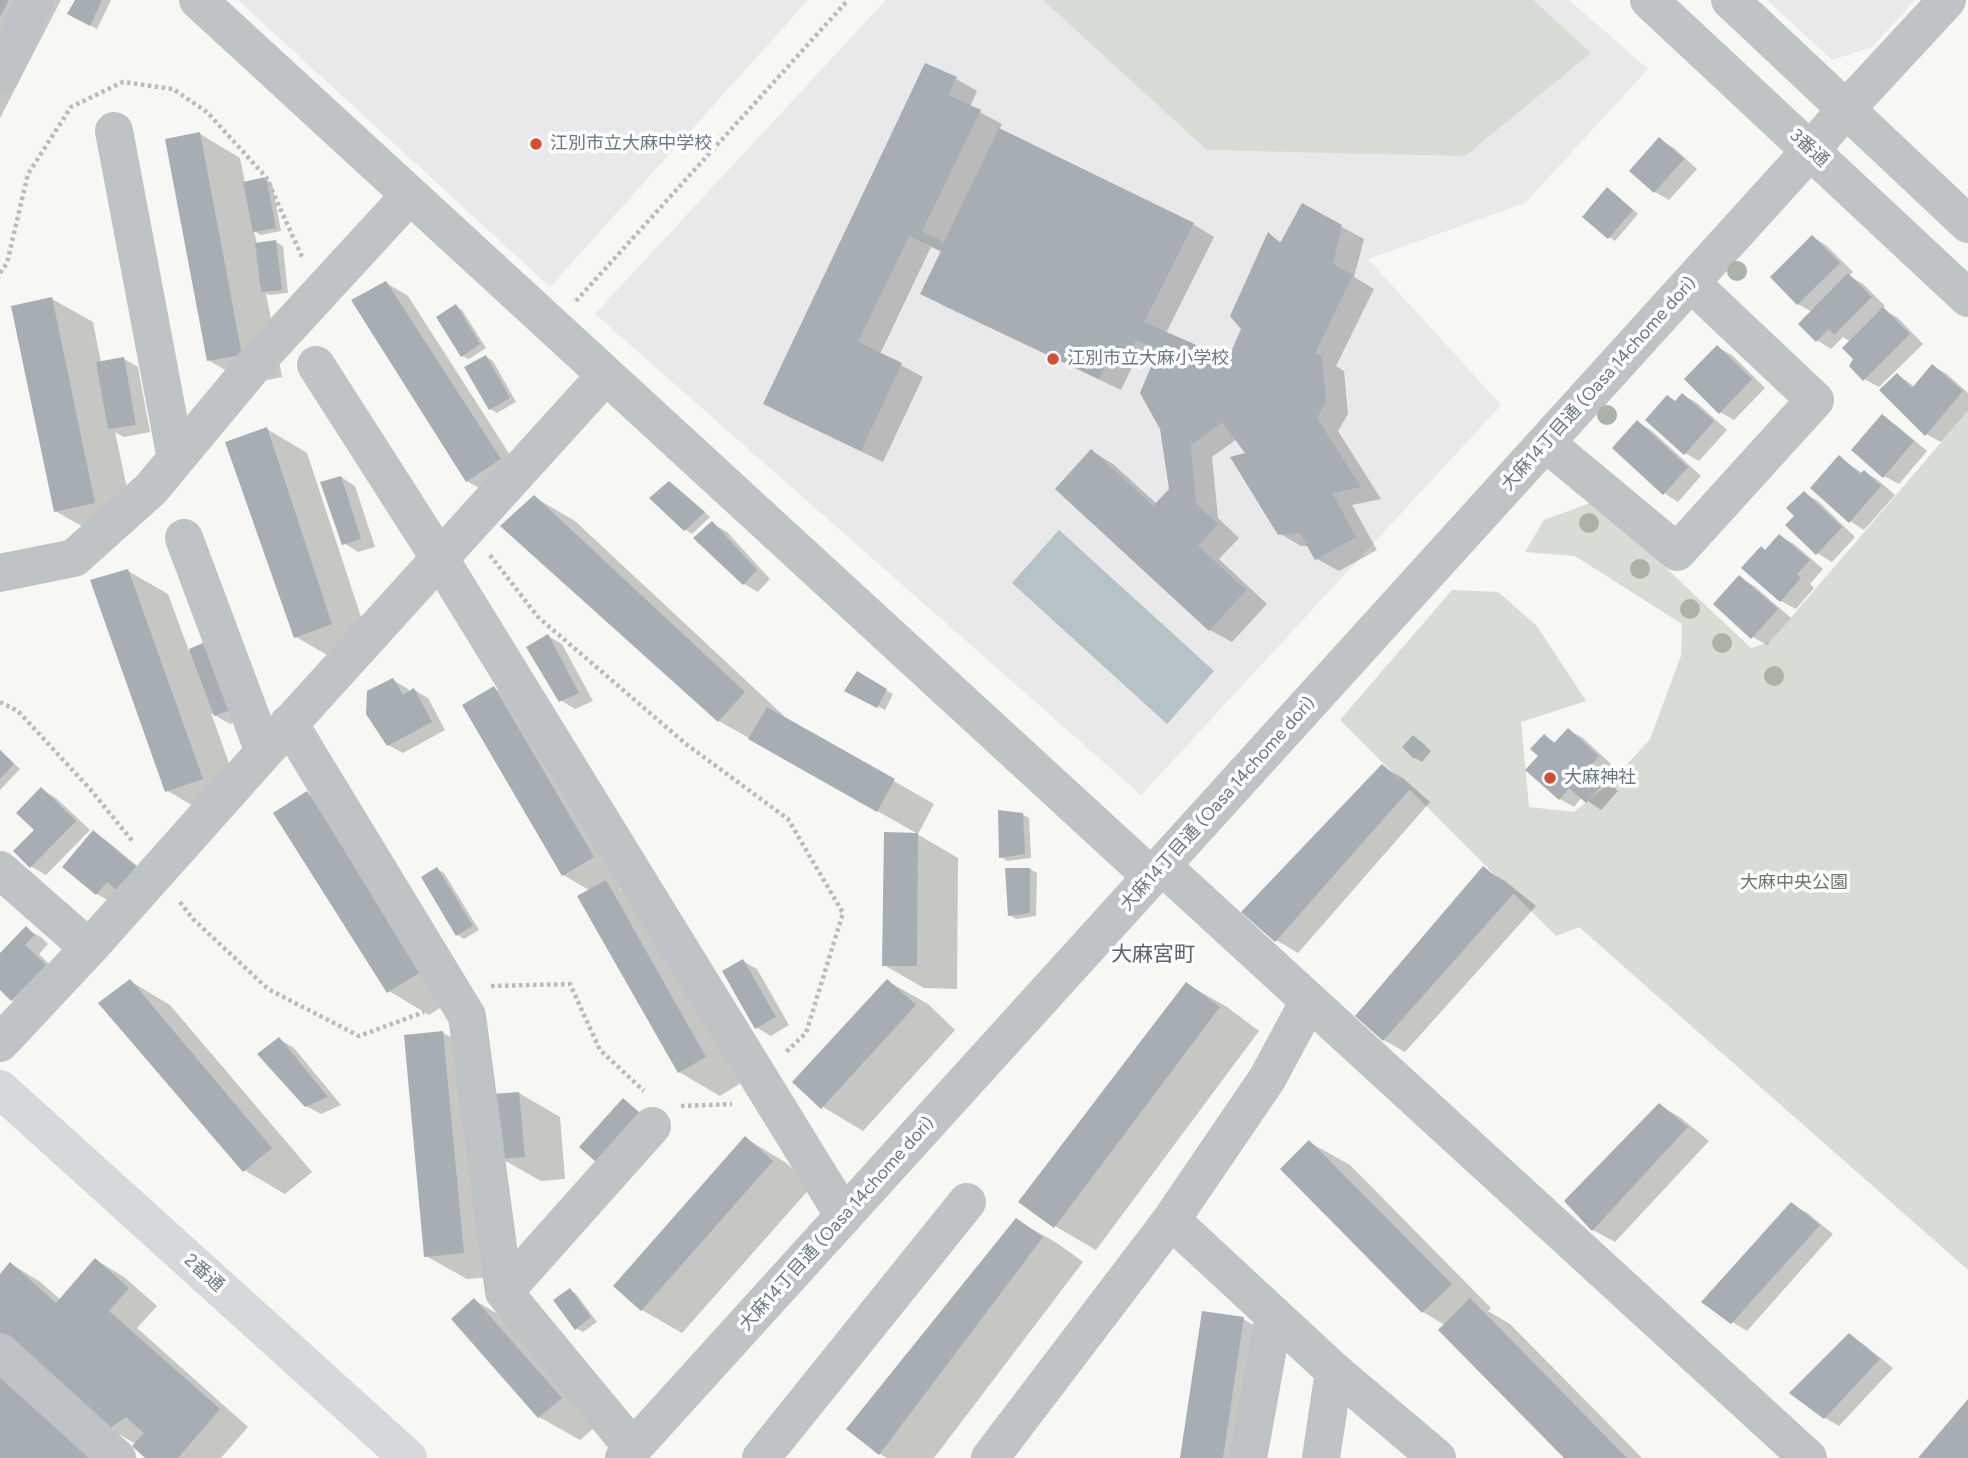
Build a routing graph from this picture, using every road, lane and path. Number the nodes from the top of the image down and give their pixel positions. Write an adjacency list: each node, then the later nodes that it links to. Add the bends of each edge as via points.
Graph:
1 (35, 0): 7 (street)
2 (848, 0): 17 (path)
3 (1649, 0): 10 (street, 3番通)
4 (1730, 0): 8 (street)
5 (1947, 0): 8 (street, 大麻14丁目通 (Oasa 14chome dori))
6 (215, 5): 11 (street)
7 (0, 76)
8 (1846, 109): 10 (street, 大麻14丁目通 (Oasa 14chome dori)); 12 (street)
9 (114, 131): 21 (street)
10 (1811, 150): 14 (street, 大麻14丁目通 (Oasa 14chome dori)); 16 (street, 3番通)
11 (410, 195): 15 (street); 17 (street)
12 (1968, 224)
13 (0, 273): 15 (path, via 7,263 28,174 71,107 123,82 173,89 207,112 266,177)
14 (1691, 283): 20 (street, 大麻14丁目通 (Oasa 14chome dori)); 20 (street, via 1815,400 1797,420 1677,552)
15 (319, 294): 21 (street)
16 (1968, 298)
17 (553, 326): 19 (street)
18 (316, 365): 24 (street)
19 (606, 375): 22 (street); 31 (street)
20 (1546, 443): 31 (street, 大麻14丁目通 (Oasa 14chome dori))
21 (176, 459): 25 (street, via 151,489 74,558)
22 (469, 527): 24 (street); 36 (path, via 538,617 686,744 789,819 843,913 806,1033)
23 (184, 538): 28 (street)
24 (440, 559): 27 (street); 36 (street)
25 (0, 573)
26 (0, 702): 30 (path, via 18,712 90,789)
27 (289, 723): 28 (street); 33 (street)
28 (264, 752): 30 (street)
29 (0, 870): 32 (street)
30 (157, 871): 32 (street); 33 (path, via 193,919 268,989 359,1036)
31 (1157, 872): 34 (street); 40 (street, 大麻14丁目通 (Oasa 14chome dori))
32 (89, 948): 35 (street)
33 (457, 999): 38 (path, via 492,985 570,984 600,1050); 42 (street, via 467,1016)
34 (1309, 1001): 41 (street, via 1267,1079); 54 (street)
35 (0, 1043)
36 (759, 1078): 38 (path, via 735,1104); 40 (street)
37 (0, 1089): 48 (main road, 2番通)
38 (660, 1111): 42 (street)
39 (967, 1202): 49 (street)
40 (844, 1216): 46 (street, 大麻14丁目通 (Oasa 14chome dori))
41 (1171, 1220): 43 (street); 50 (street)
42 (505, 1292): 46 (street)
43 (1274, 1315): 45 (street); 51 (street)
44 (0, 1352): 47 (street)
45 (1334, 1371): 52 (street); 53 (street)
46 (629, 1453)
47 (117, 1458)
48 (408, 1458)
49 (761, 1458)
50 (990, 1458)
51 (1248, 1458)
52 (1321, 1458)
53 (1437, 1458)
54 (1808, 1458)

